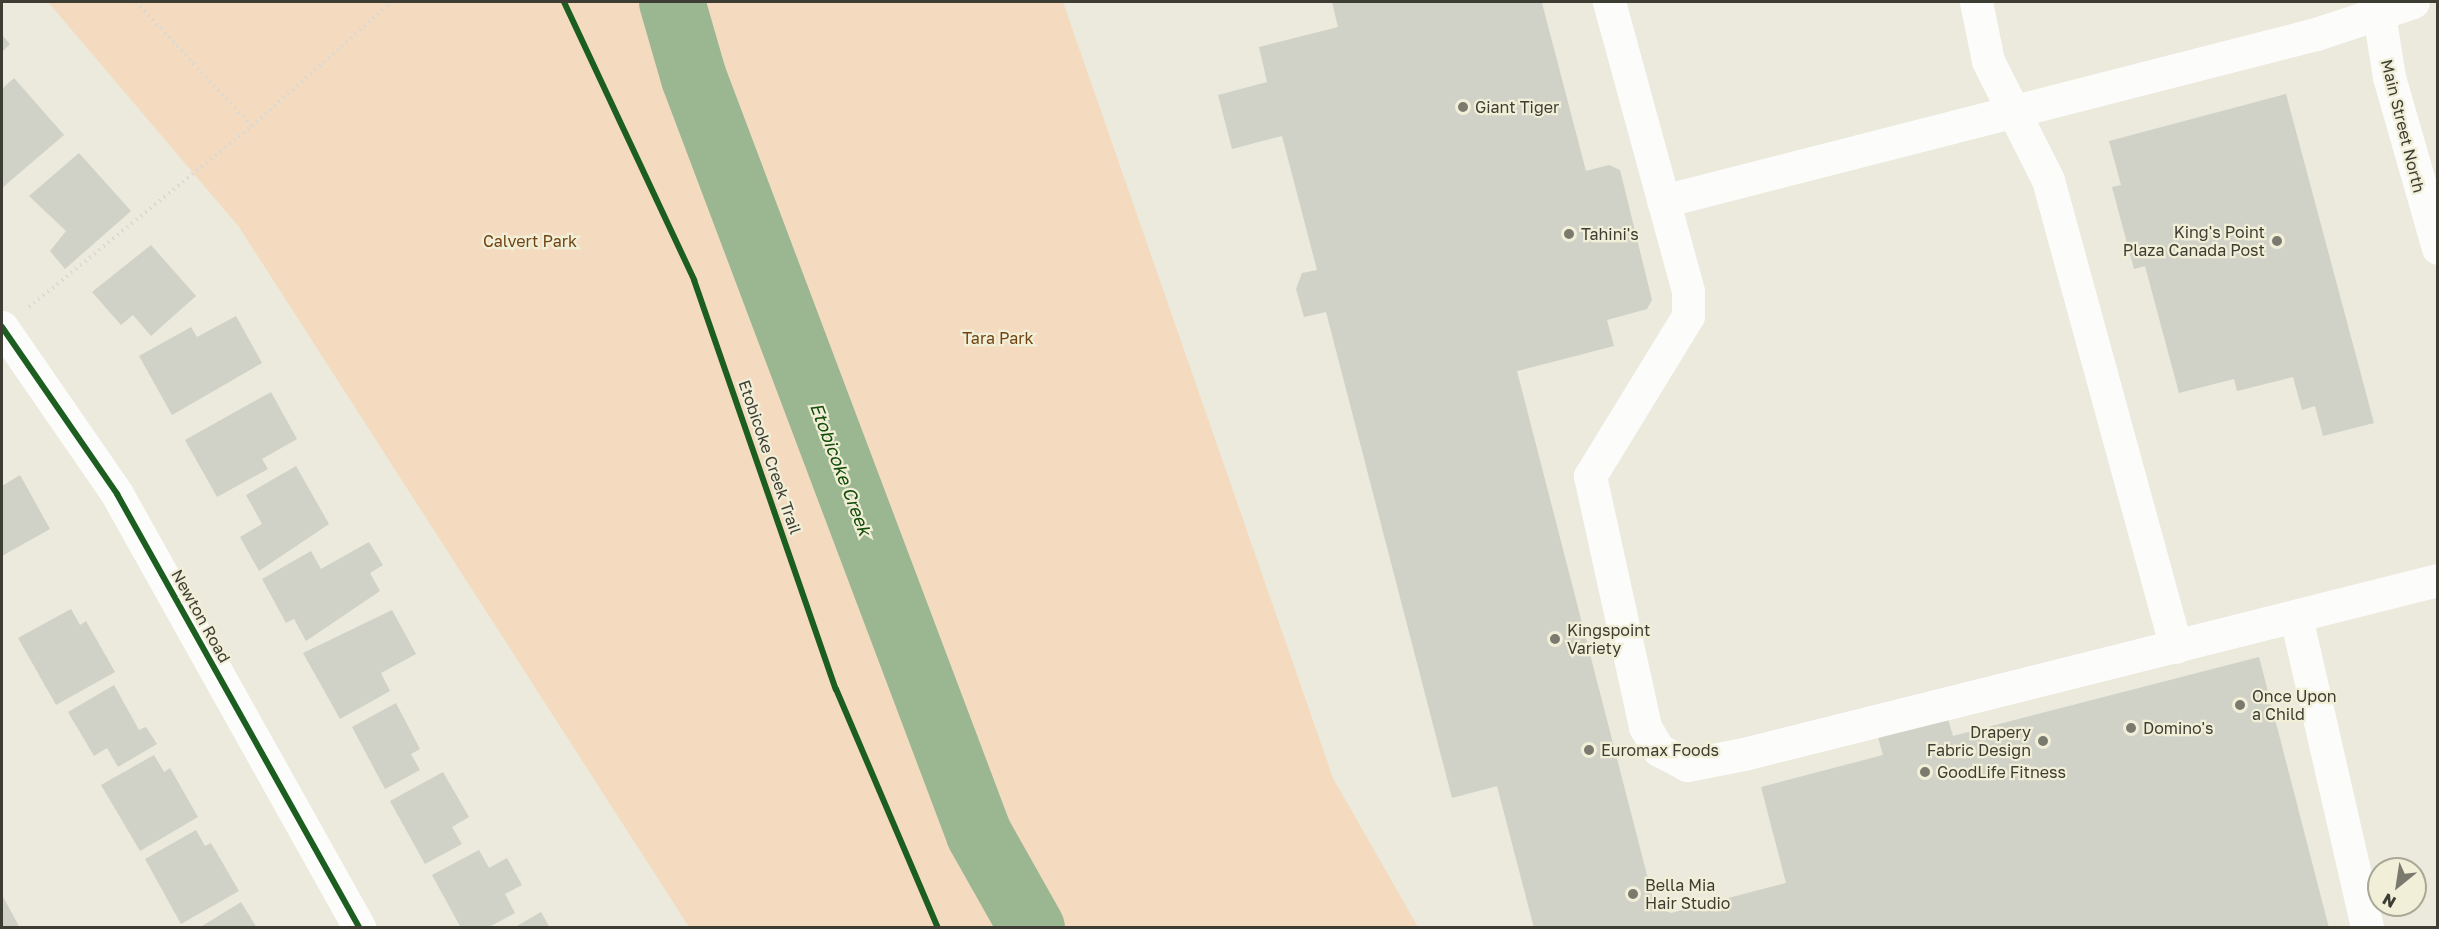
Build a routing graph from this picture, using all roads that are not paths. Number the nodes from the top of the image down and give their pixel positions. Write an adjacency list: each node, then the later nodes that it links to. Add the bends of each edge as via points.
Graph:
1 (1609, 2): 6 (street)
2 (1976, 2): 5 (street, via 1988,61)
3 (2413, 2): 4 (street)
4 (2378, 7): 5 (street); 7 (street, Main Street North, via 2392,88)
5 (2014, 113): 6 (street); 11 (street, via 2048,180)
6 (1663, 201): 11 (street, via 1688,291 1688,316 1590,476 1645,727 1659,750 1687,765 1744,754)
7 (2438, 248)
8 (2, 328): 12 (street, Newton Road, via 117,494)
9 (2438, 580): 10 (street)
10 (2296, 617): 11 (street); 13 (street)
11 (2176, 647)
12 (360, 927)
13 (2367, 927)

